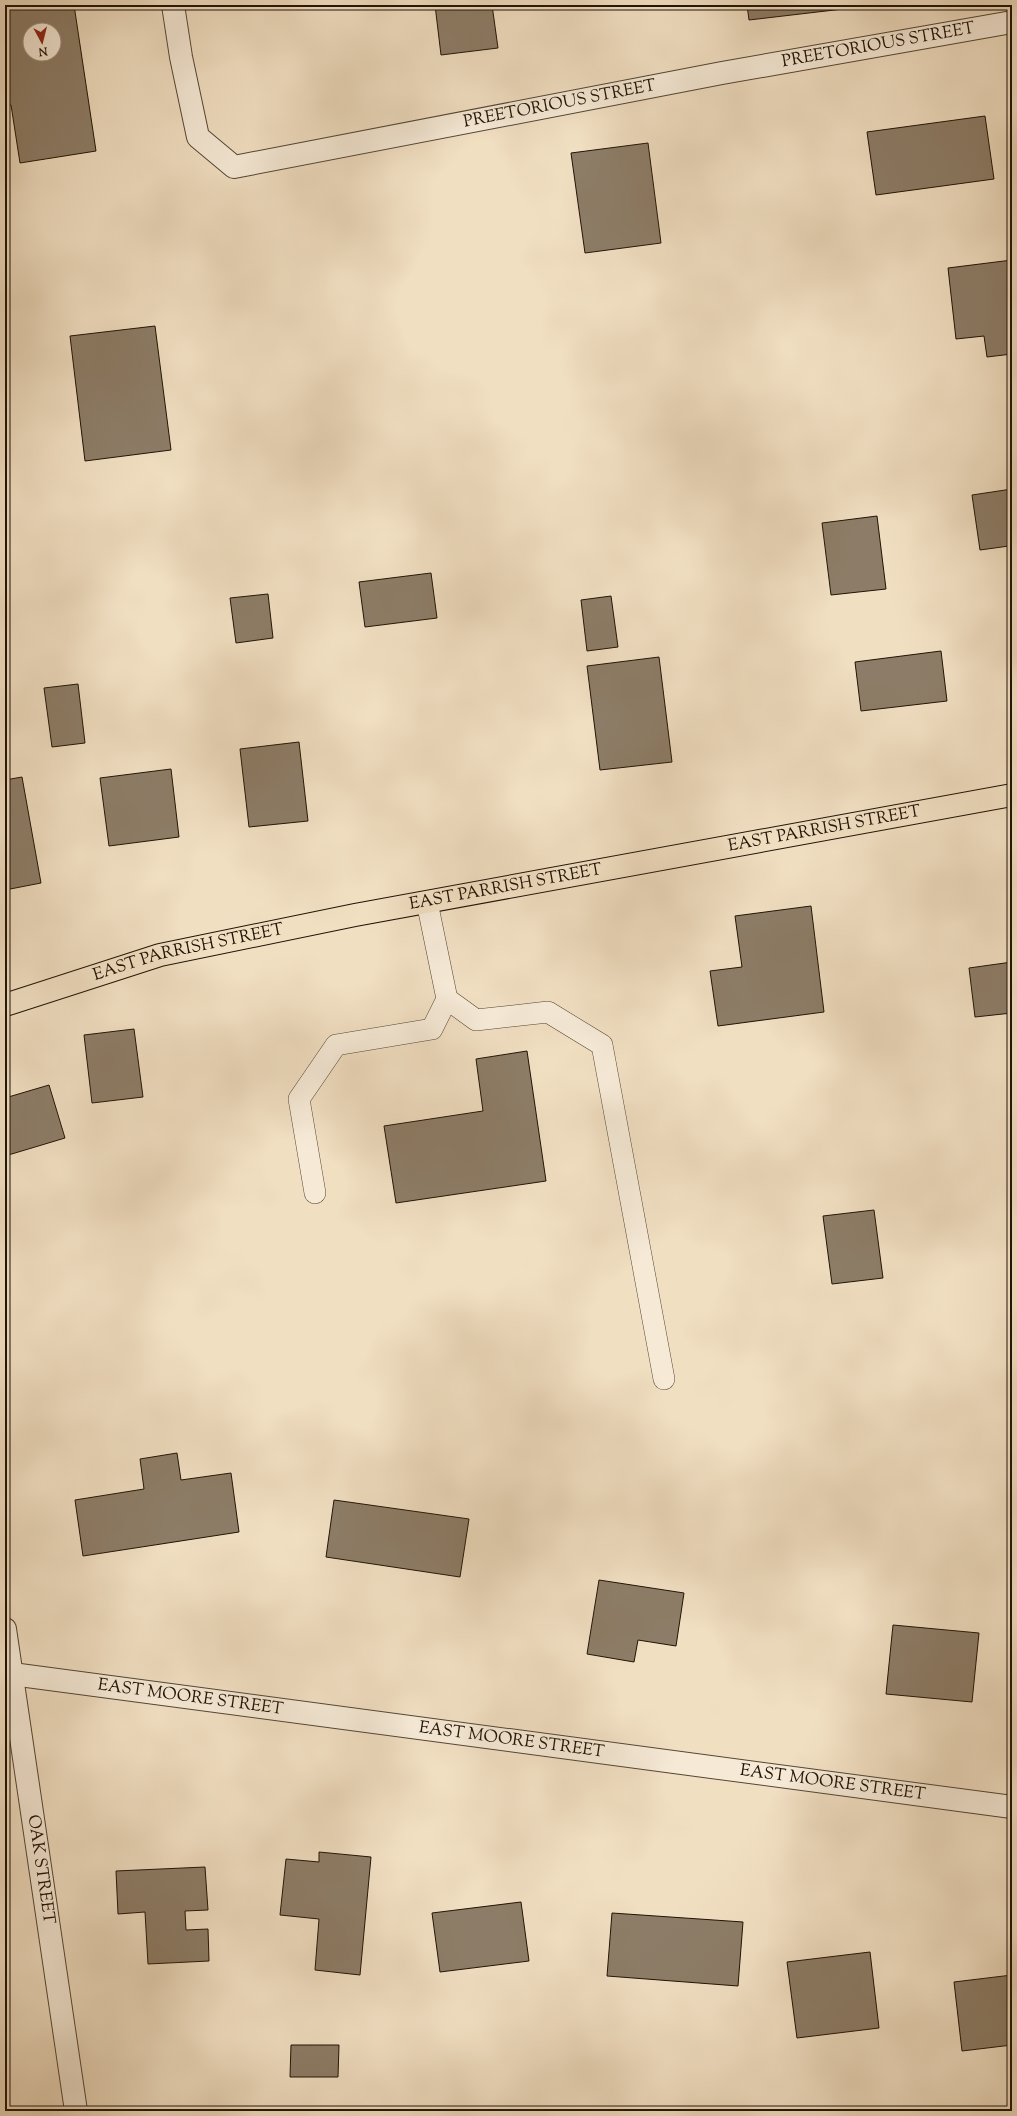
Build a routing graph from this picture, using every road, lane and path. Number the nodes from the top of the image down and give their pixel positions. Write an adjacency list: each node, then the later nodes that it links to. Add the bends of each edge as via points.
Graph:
1 (173, 5): 2 (street, PREETORIOUS STREET, via 198,137 234,167 722,73)
2 (1012, 22)
3 (1012, 795): 4 (main road, EAST PARRISH STREET)
4 (427, 902): 5 (lane); 6 (main road, EAST PARRISH STREET, via 160,955)
5 (447, 999): 7 (lane, via 432,1029 336,1045 299,1098); 8 (lane, via 476,1020 548,1012 602,1045)
6 (5, 1006)
7 (315, 1193)
8 (664, 1379)
9 (5, 1629): 10 (street, OAK STREET)
10 (12, 1674): 11 (street, EAST MOORE STREET); 12 (street, OAK STREET)
11 (1012, 1807)
12 (76, 2111)

